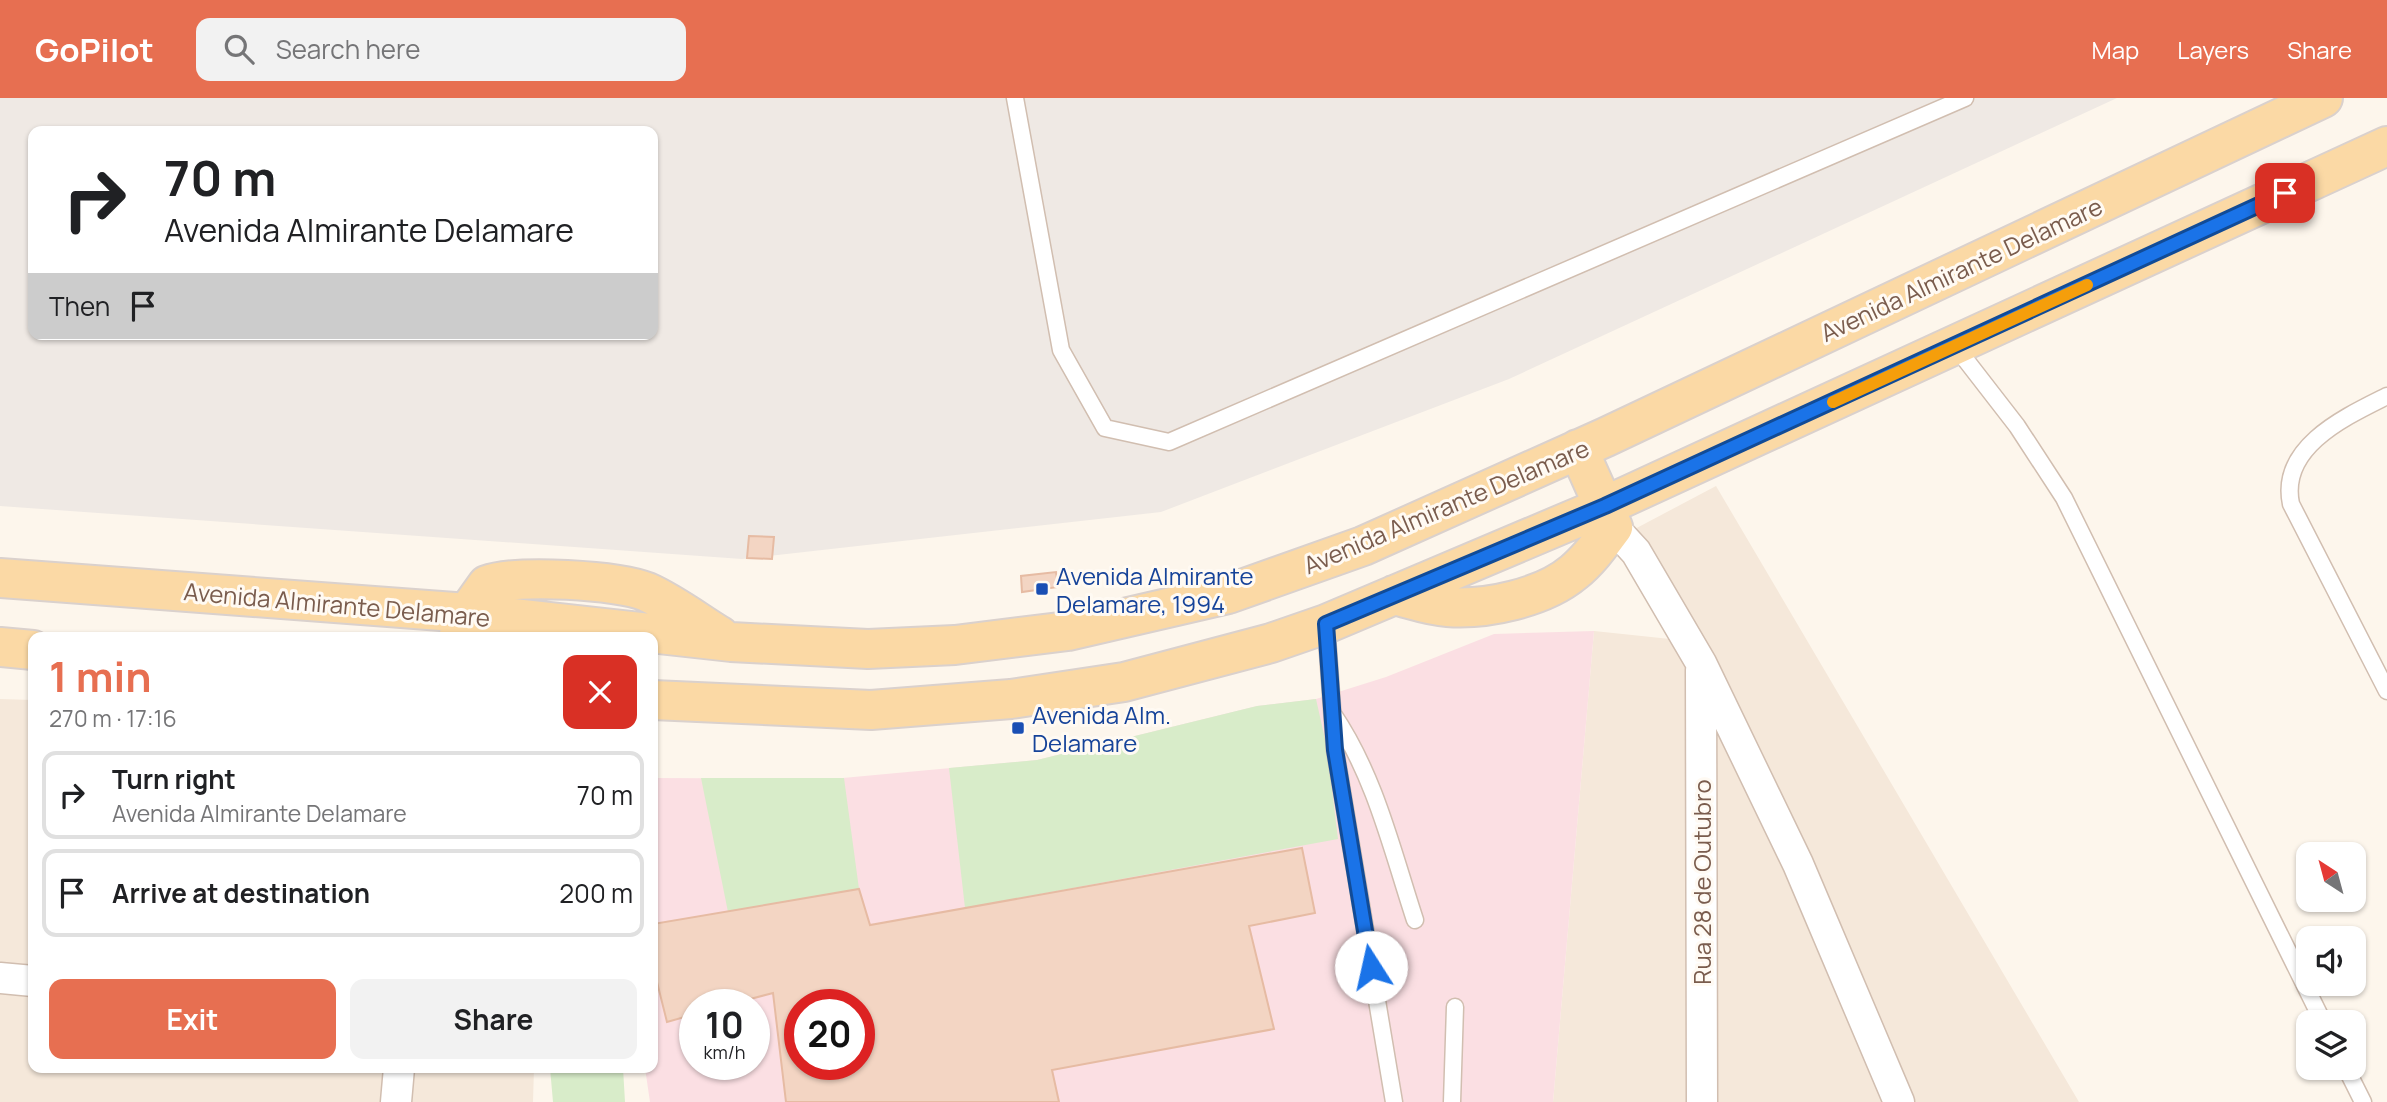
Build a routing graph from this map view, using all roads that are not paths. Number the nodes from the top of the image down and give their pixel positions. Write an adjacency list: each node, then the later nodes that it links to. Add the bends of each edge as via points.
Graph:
1 (1015, 98): 2 (lane, via 1060,350 1105,428 1169,442)
2 (1965, 98)
3 (2323, 98): 7 (main road, Avenida Almirante Delamare)
4 (2387, 146): 5 (main road)
5 (1955, 346): 8 (main road); 23 (lane, via 2017,426 2064,498)
6 (2387, 396): 16 (lane, via 2338,421 2320,436 2302,455 2288,488 2291,504)
7 (1578, 449): 8 (main road); 12 (main road, Avenida Almirante Delamare, via 1363,546 1228,594 1082,628 955,645 868,649 731,642 647,592 584,582 495,582 481,591)
8 (1609, 517): 10 (main road); 10 (main road, via 1592,555 1572,574 1534,593 1487,606 1446,607); 15 (street, via 1636,552)
9 (0, 578): 12 (main road, Avenida Almirante Delamare)
10 (1394, 595): 11 (main road)
11 (1326, 624): 17 (main road, via 1124,682 1011,699 871,710); 18 (lane)
12 (462, 625)
13 (0, 647): 14 (main road)
14 (28, 650)
15 (1701, 663): 29 (street, Rua 28 de Outubro); 30 (street, via 1798,864)
16 (2387, 691)
17 (658, 700)
18 (1331, 712): 19 (lane, via 1365,770); 27 (lane)
19 (1415, 920)
20 (0, 978): 21 (street)
21 (28, 981)
22 (1455, 1007): 28 (lane)
23 (2317, 1010)
24 (399, 1073): 26 (street)
25 (2352, 1080): 31 (lane)
26 (396, 1102)
27 (1394, 1102)
28 (1452, 1102)
29 (1702, 1102)
30 (1899, 1102)
31 (2362, 1102)

